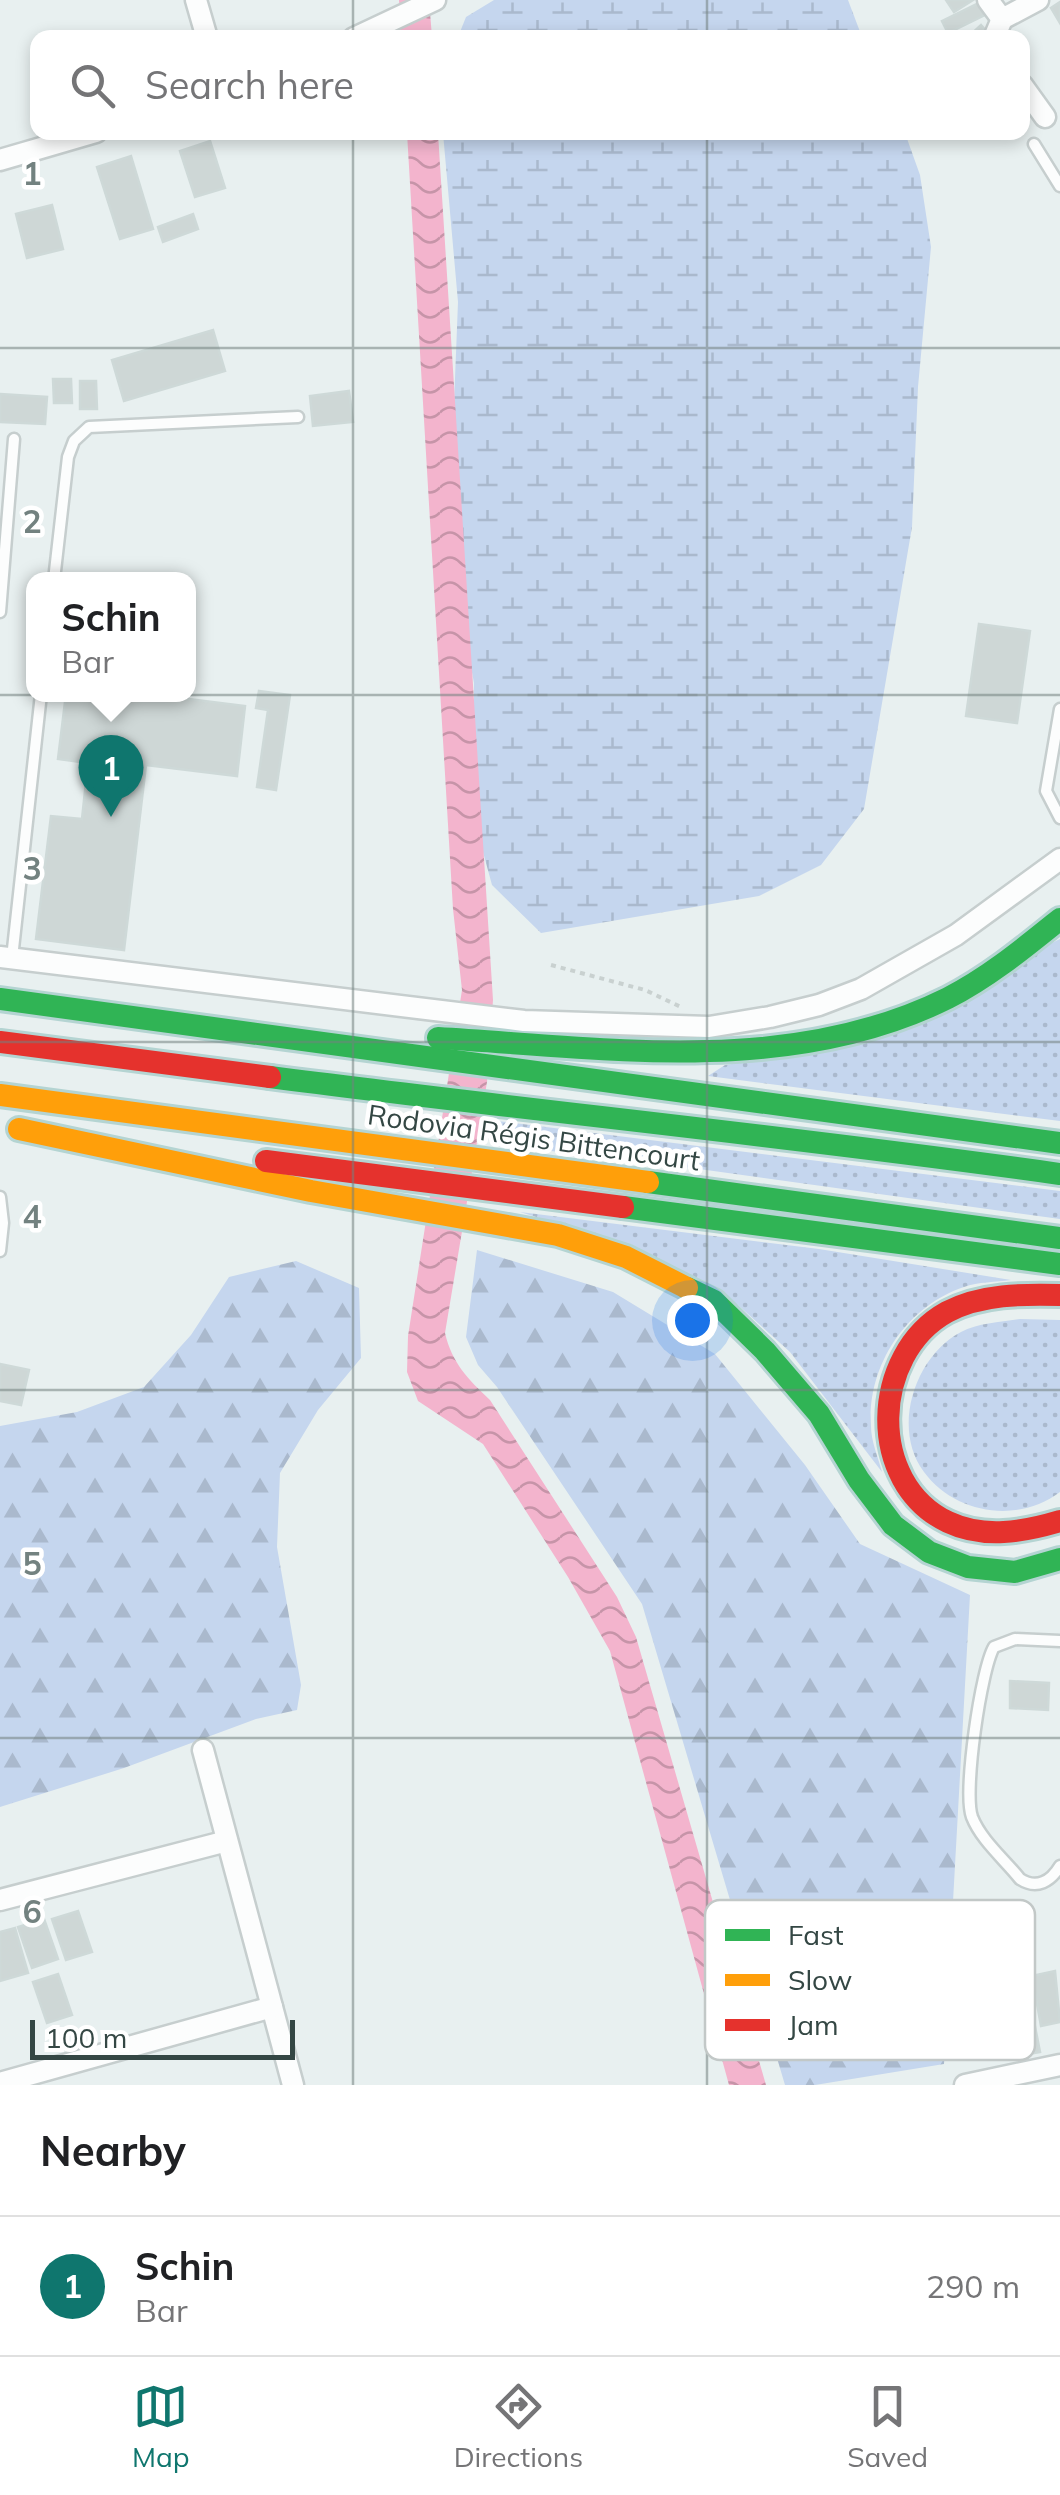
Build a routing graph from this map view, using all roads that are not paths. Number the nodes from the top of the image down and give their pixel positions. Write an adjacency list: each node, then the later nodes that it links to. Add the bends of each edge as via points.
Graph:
1 (196, 0): 6 (street)
2 (988, 0): 5 (street)
3 (1038, 0): 5 (street)
4 (432, 1): 7 (street)
5 (998, 28)
6 (205, 30)
7 (372, 30)
8 (1030, 96): 9 (street)
9 (1045, 117)
10 (69, 140): 12 (street)
11 (1034, 144): 13 (lane)
12 (0, 160)
13 (1060, 186)
14 (298, 416): 16 (lane, via 89,427 68,456)
15 (14, 439): 17 (lane)
16 (55, 572)
17 (0, 612)
18 (41, 702): 23 (lane)
19 (1060, 709): 20 (lane, via 1046,792)
20 (1060, 818)
21 (1060, 859): 25 (street, via 956,935 818,1005 709,1027)
22 (1060, 919): 25 (main road, via 960,991 824,1039 724,1053)
23 (6, 958): 25 (street, via 446,1013)
24 (0, 999): 27 (main road)
25 (523, 1032): 27 (main road)
26 (0, 1042): 31 (main road, Rodovia Régis Bittencourt)
27 (446, 1048): 30 (main road, via 524,1068)
28 (0, 1095): 33 (main road, Rodovia Régis Bittencourt)
29 (10, 1128): 35 (main road); 38 (main road, via 558,1235 626,1257 714,1301 766,1351 819,1414 893,1525 929,1552 968,1567 1015,1572)
30 (1060, 1143)
31 (1060, 1174)
32 (0, 1197): 34 (lane)
33 (1060, 1238)
34 (0, 1251)
35 (1060, 1264)
36 (1060, 1295): 37 (main road, via 986,1300 925,1327 899,1364 887,1413 890,1452 902,1482 928,1510 963,1528 1000,1535)
37 (1060, 1522)
38 (1060, 1559)
39 (1060, 1641): 42 (lane, via 994,1647 968,1793 978,1828 1020,1879 1042,1884)
40 (202, 1750): 41 (street)
41 (227, 1842): 43 (street); 44 (street)
42 (1060, 1866)
43 (0, 1900)
44 (272, 2007): 46 (street); 48 (street)
45 (1060, 2066): 47 (street)
46 (0, 2083)
47 (970, 2084)
48 (294, 2085)

